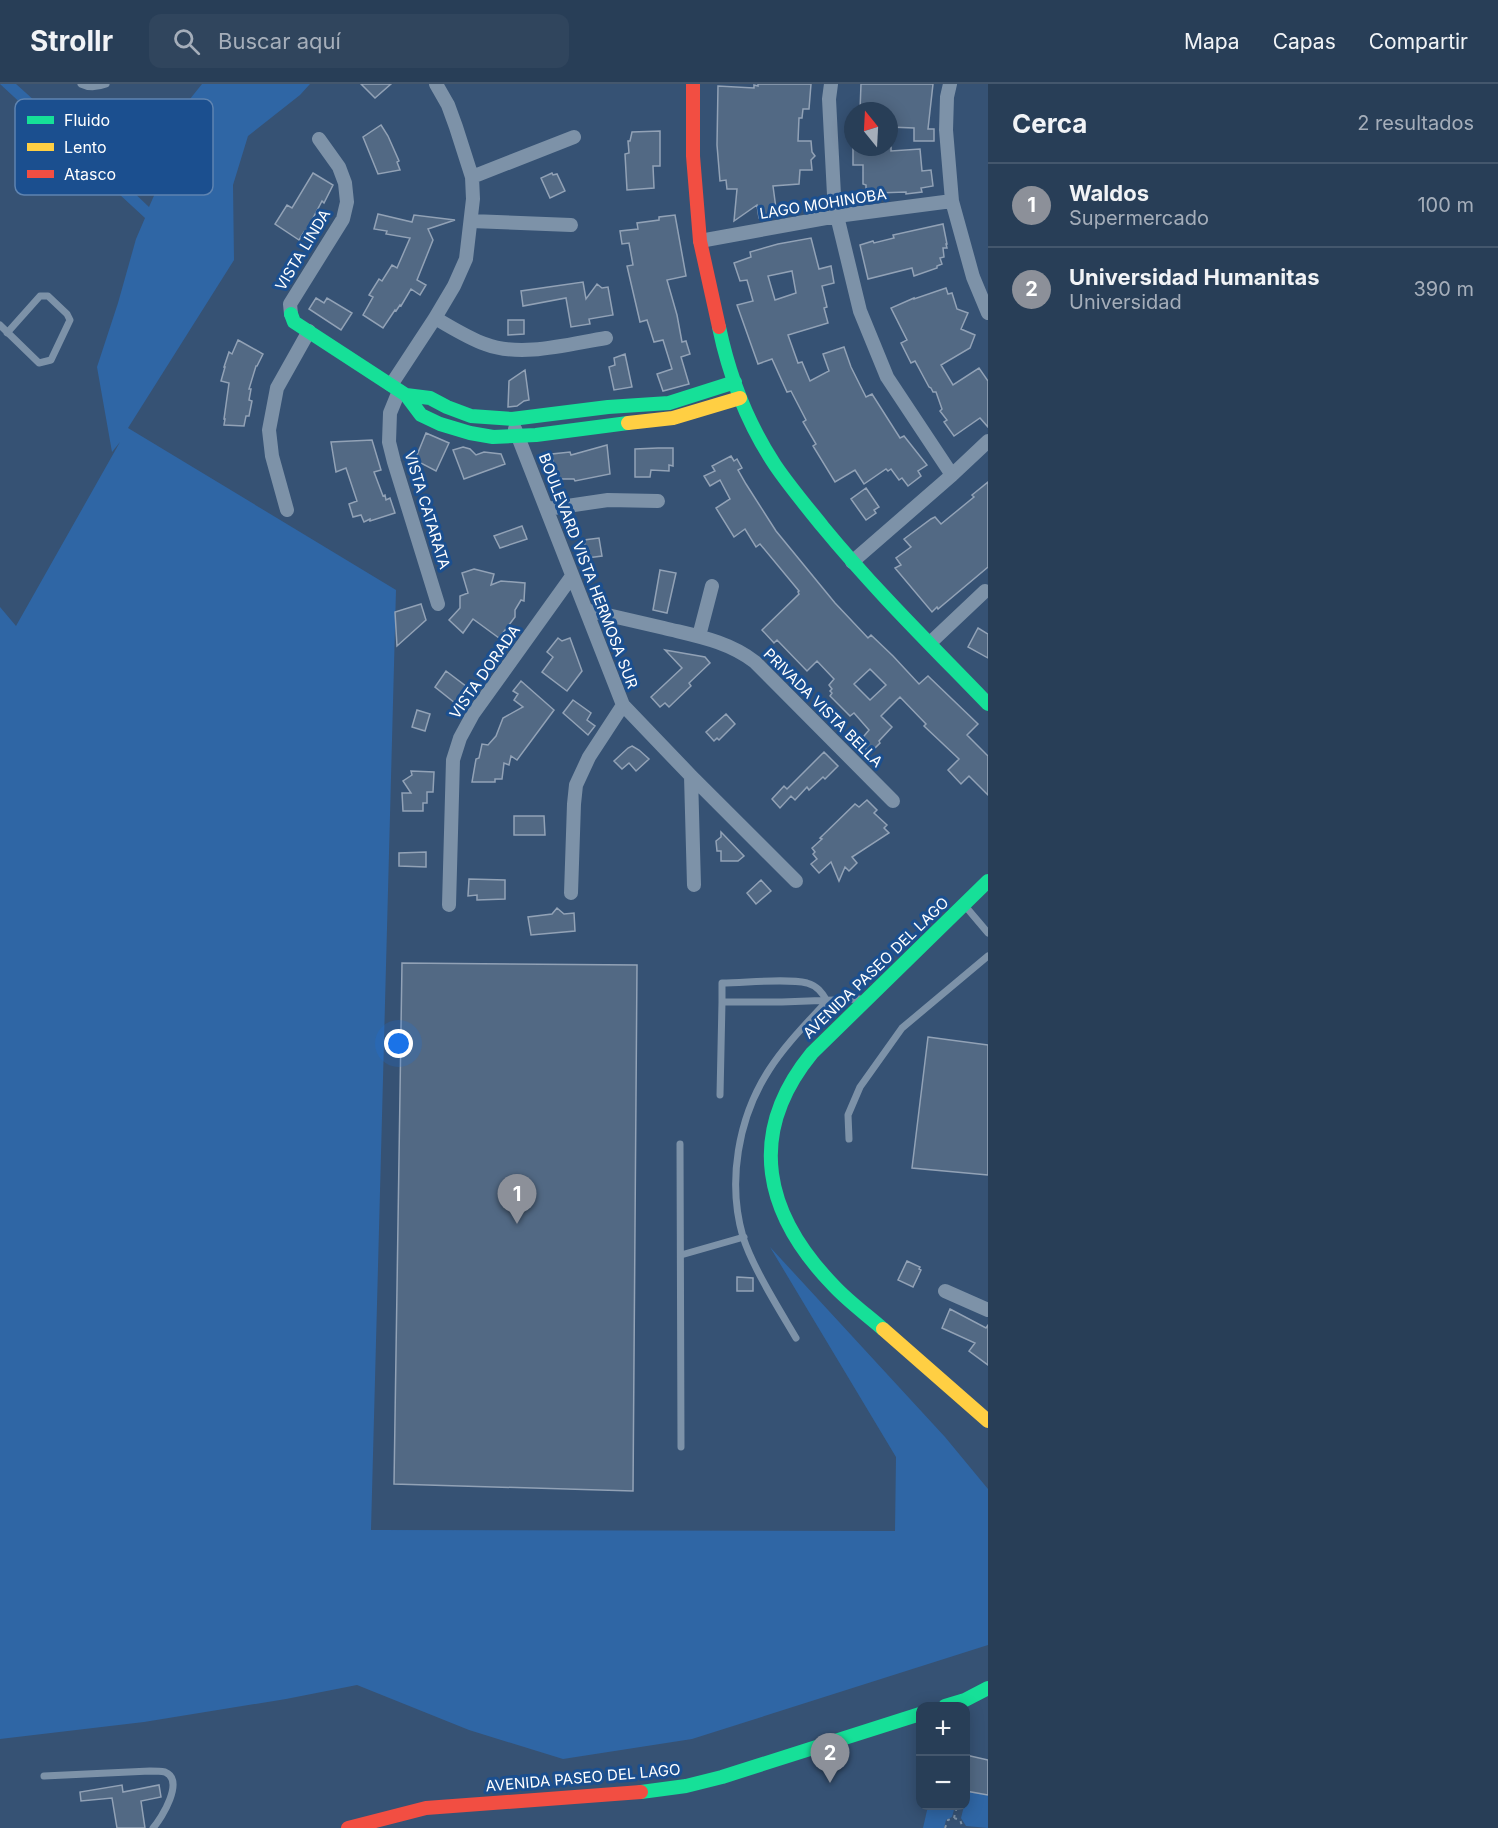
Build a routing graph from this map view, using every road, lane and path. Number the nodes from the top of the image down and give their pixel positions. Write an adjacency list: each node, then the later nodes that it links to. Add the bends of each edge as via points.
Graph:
1 (81, 84): 2 (lane)
2 (106, 84)
3 (436, 84): 9 (street, VISTA CATARATA, via 448,105)
4 (693, 84): 14 (street, via 693,156)
5 (831, 84): 11 (street, via 828,99)
6 (950, 84): 10 (street, via 946,130)
7 (574, 137): 9 (street)
8 (319, 140): 18 (street, VISTA LINDA, via 339,167 347,202 343,219 290,304 294,322)
9 (472, 177): 12 (street, VISTA CATARATA)
10 (952, 201): 11 (street, LAGO MOHINOBA); 15 (street, via 973,277)
11 (837, 216): 14 (street, LAGO MOHINOBA); 29 (street, via 860,311 887,377)
12 (471, 221): 13 (street); 16 (street, VISTA CATARATA, via 466,259)
13 (571, 225)
14 (700, 241): 21 (street, via 724,351)
15 (988, 313)
16 (435, 318): 20 (street, via 486,345 506,350 524,351); 22 (street, VISTA CATARATA)
17 (0, 325): 19 (lane)
18 (309, 331): 22 (street); 32 (street, via 277,388 269,430)
19 (7, 333): 19 (lane, via 39,363 45,362 51,360 70,320 48,296 40,296)
20 (606, 338)
21 (735, 382): 23 (street); 24 (street, via 669,403)
22 (398, 390): 25 (street, via 430,398 471,416); 27 (street, via 421,415 440,424 493,437); 37 (street, VISTA CATARATA, via 390,413 390,442)
23 (740, 398): 26 (street, via 673,418); 33 (street, via 775,465)
24 (608, 407): 25 (street); 26 (street)
25 (512, 419): 27 (street, BOULEVARD VISTA HERMOSA SUR)
26 (610, 425): 27 (street)
27 (518, 436): 31 (street, BOULEVARD VISTA HERMOSA SUR)
28 (988, 441): 29 (street)
29 (952, 475): 33 (street)
30 (658, 501): 31 (street, via 608,500)
31 (547, 509): 34 (street, BOULEVARD VISTA HERMOSA SUR)
32 (287, 510)
33 (852, 562): 40 (street)
34 (572, 576): 38 (street, BOULEVARD VISTA HERMOSA SUR); 49 (street, VISTA DORADA, via 460,738 453,760)
35 (712, 586): 39 (street)
36 (985, 591): 40 (street)
37 (438, 604)
38 (586, 610): 39 (street, PRIVADA VISTA BELLA); 42 (street, BOULEVARD VISTA HERMOSA SUR)
39 (699, 636): 44 (street, PRIVADA VISTA BELLA, via 732,647 755,662)
40 (930, 642): 41 (street)
41 (988, 704)
42 (623, 705): 43 (street, BOULEVARD VISTA HERMOSA SUR); 48 (street, via 576,785)
43 (691, 776): 46 (street, BOULEVARD VISTA HERMOSA SUR); 47 (street)
44 (893, 801)
45 (988, 881): 50 (street, AVENIDA PASEO DEL LAGO)
46 (796, 882)
47 (693, 885)
48 (571, 893)
49 (449, 904)
50 (964, 905): 51 (lane); 53 (street, AVENIDA PASEO DEL LAGO)
51 (988, 933)
52 (988, 956): 57 (lane, via 902,1028 860,1087 848,1115)
53 (868, 999): 54 (lane); 64 (street, AVENIDA PASEO DEL LAGO, via 811,1054 787,1092 771,1150 776,1195 790,1228 816,1267)
54 (827, 1000): 55 (lane); 55 (lane, via 821,990 807,983 722,983); 59 (lane, via 769,1070 748,1111 737,1159 736,1187)
55 (722, 1002): 56 (lane)
56 (720, 1095)
57 (849, 1139)
58 (680, 1144): 60 (lane)
59 (744, 1237): 60 (lane); 63 (lane)
60 (681, 1255): 65 (lane)
61 (945, 1291): 62 (street)
62 (988, 1311)
63 (796, 1338)
64 (988, 1421)
65 (681, 1447)
66 (988, 1688): 67 (street)
67 (959, 1702)
68 (916, 1716): 73 (street, AVENIDA PASEO DEL LAGO, via 686,1786 426,1808)
69 (44, 1776): 72 (lane, via 166,1773 174,1786 161,1819)
70 (956, 1810): 71 (path)
71 (954, 1818): 74 (path, via 948,1820); 75 (path, via 960,1820)
72 (153, 1828)
73 (348, 1828)
74 (945, 1828)
75 (963, 1828)

